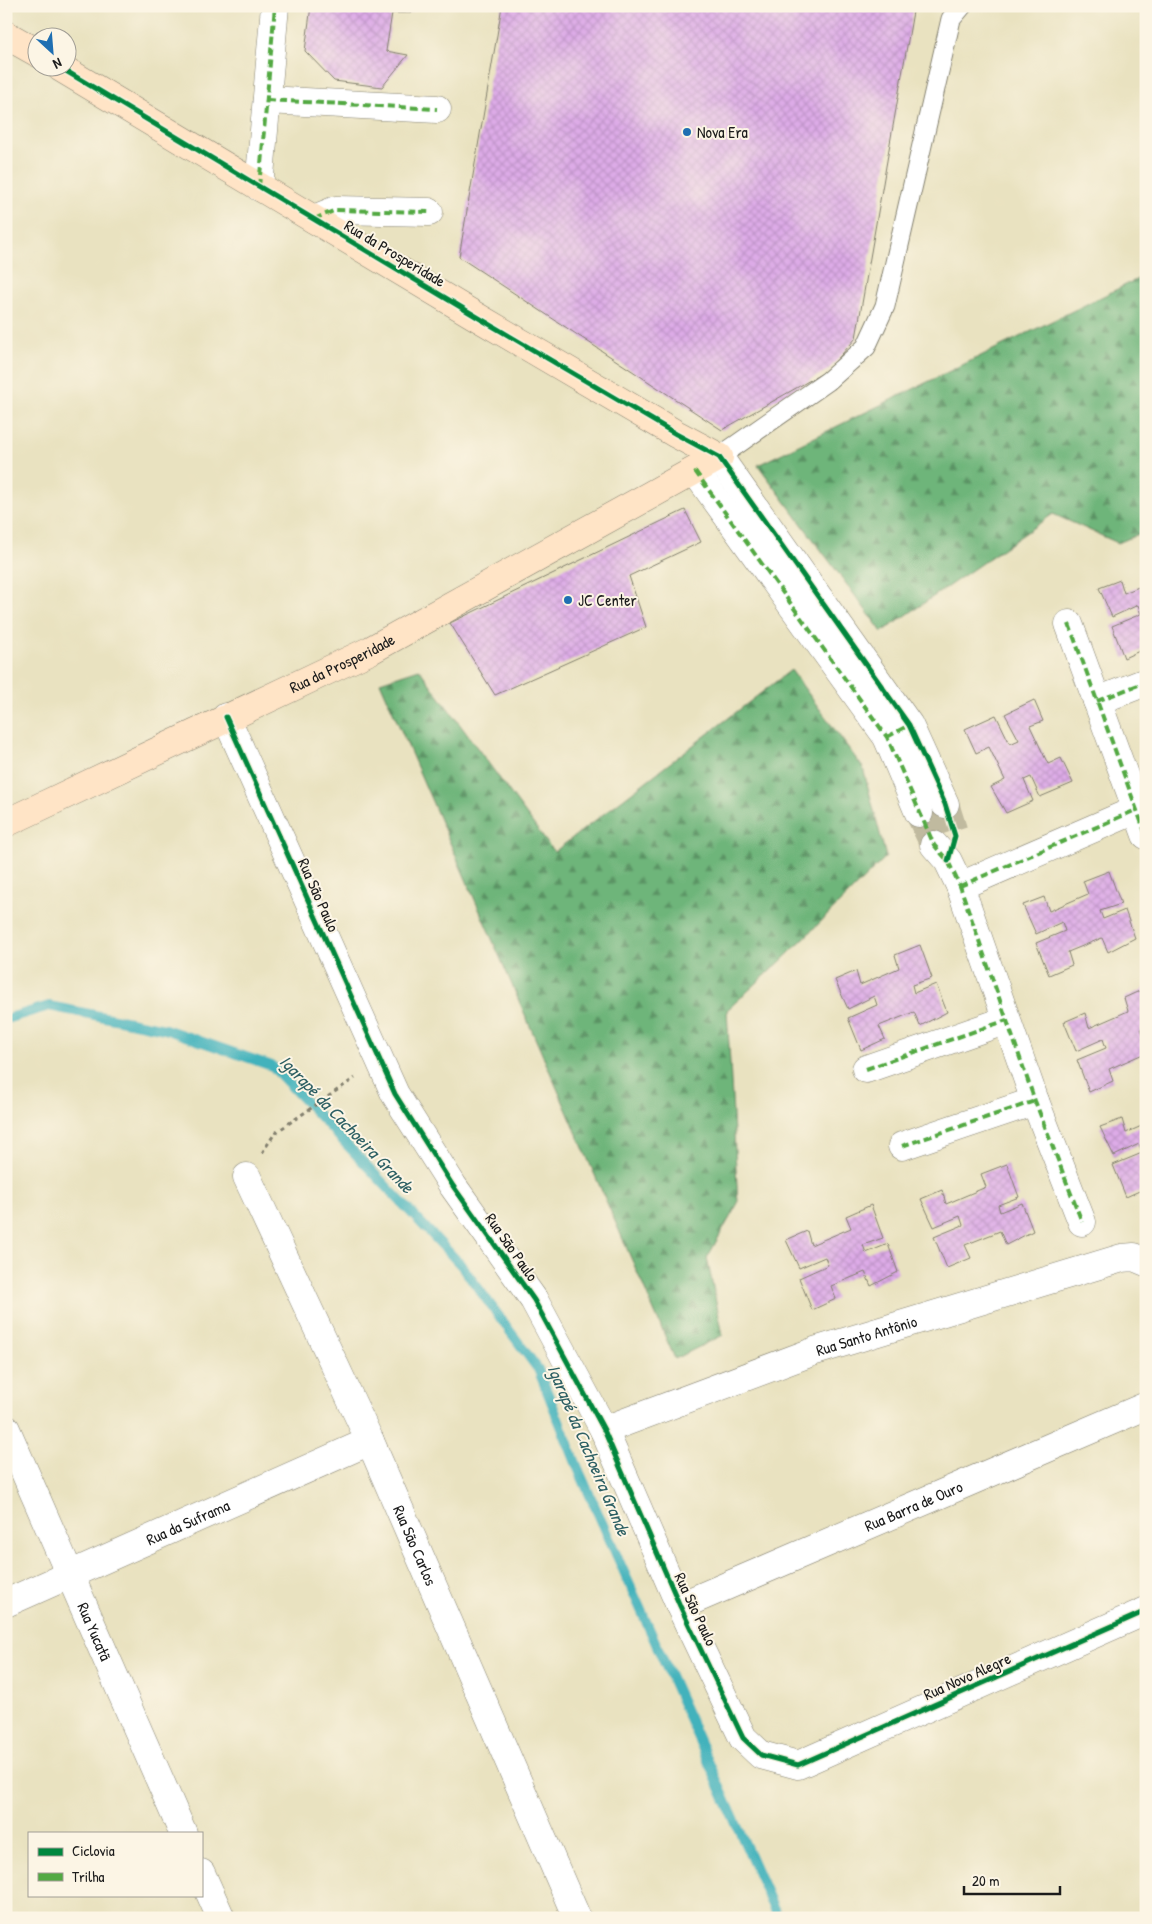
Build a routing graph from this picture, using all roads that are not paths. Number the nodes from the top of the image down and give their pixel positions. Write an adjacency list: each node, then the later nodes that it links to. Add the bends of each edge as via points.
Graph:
1 (275, 6): 6 (street)
2 (962, 6): 12 (lane, via 951,19 885,306 866,347 828,381)
3 (6, 35): 4 (street)
4 (28, 48)
5 (78, 78): 8 (street, Rua da Prosperidade)
6 (267, 100): 7 (street); 8 (street)
7 (437, 109)
8 (259, 187): 10 (street, Rua da Prosperidade)
9 (429, 212): 10 (street, via 336,210)
10 (314, 219): 11 (street, Rua da Prosperidade)
11 (676, 434): 12 (street, Rua da Prosperidade); 13 (street)
12 (720, 457): 13 (street, Rua da Prosperidade); 18 (street)
13 (695, 471): 17 (street, Rua da Prosperidade, via 372,650); 18 (street)
14 (1069, 624): 16 (street)
15 (1146, 682): 16 (street)
16 (1097, 701): 20 (street)
17 (226, 718): 22 (street, Rua da Prosperidade); 35 (street, Rua São Paulo, via 395,1094 453,1186 534,1300)
18 (898, 731): 19 (street); 21 (street)
19 (945, 804)
20 (1136, 810): 23 (street); 25 (street)
21 (919, 813)
22 (6, 823)
23 (1146, 835)
24 (946, 847): 25 (street)
25 (960, 886): 26 (street)
26 (1007, 1020): 27 (street); 28 (street)
27 (866, 1069)
28 (1035, 1101): 29 (street); 31 (street)
29 (902, 1146)
30 (247, 1177): 36 (street, Rua São Carlos)
31 (1082, 1222)
32 (1140, 1259): 35 (street, Rua Santo Antônio, via 1122,1258 815,1350)
33 (1146, 1406): 39 (street, Rua Barra de Ouro)
34 (6, 1429): 37 (street, Rua Yucatã)
35 (604, 1430): 39 (street, Rua São Paulo)
36 (370, 1441): 37 (street, Rua da Suframa); 45 (street, Rua São Carlos)
37 (70, 1574): 38 (street, Rua da Suframa); 42 (street, Rua Yucatã)
38 (6, 1603)
39 (680, 1606): 41 (street, Rua São Paulo, via 743,1738 761,1755)
40 (1146, 1611): 41 (street, Rua Novo Alegre)
41 (798, 1765)
42 (184, 1832)
43 (202, 1875): 44 (street)
44 (221, 1918)
45 (577, 1918)

